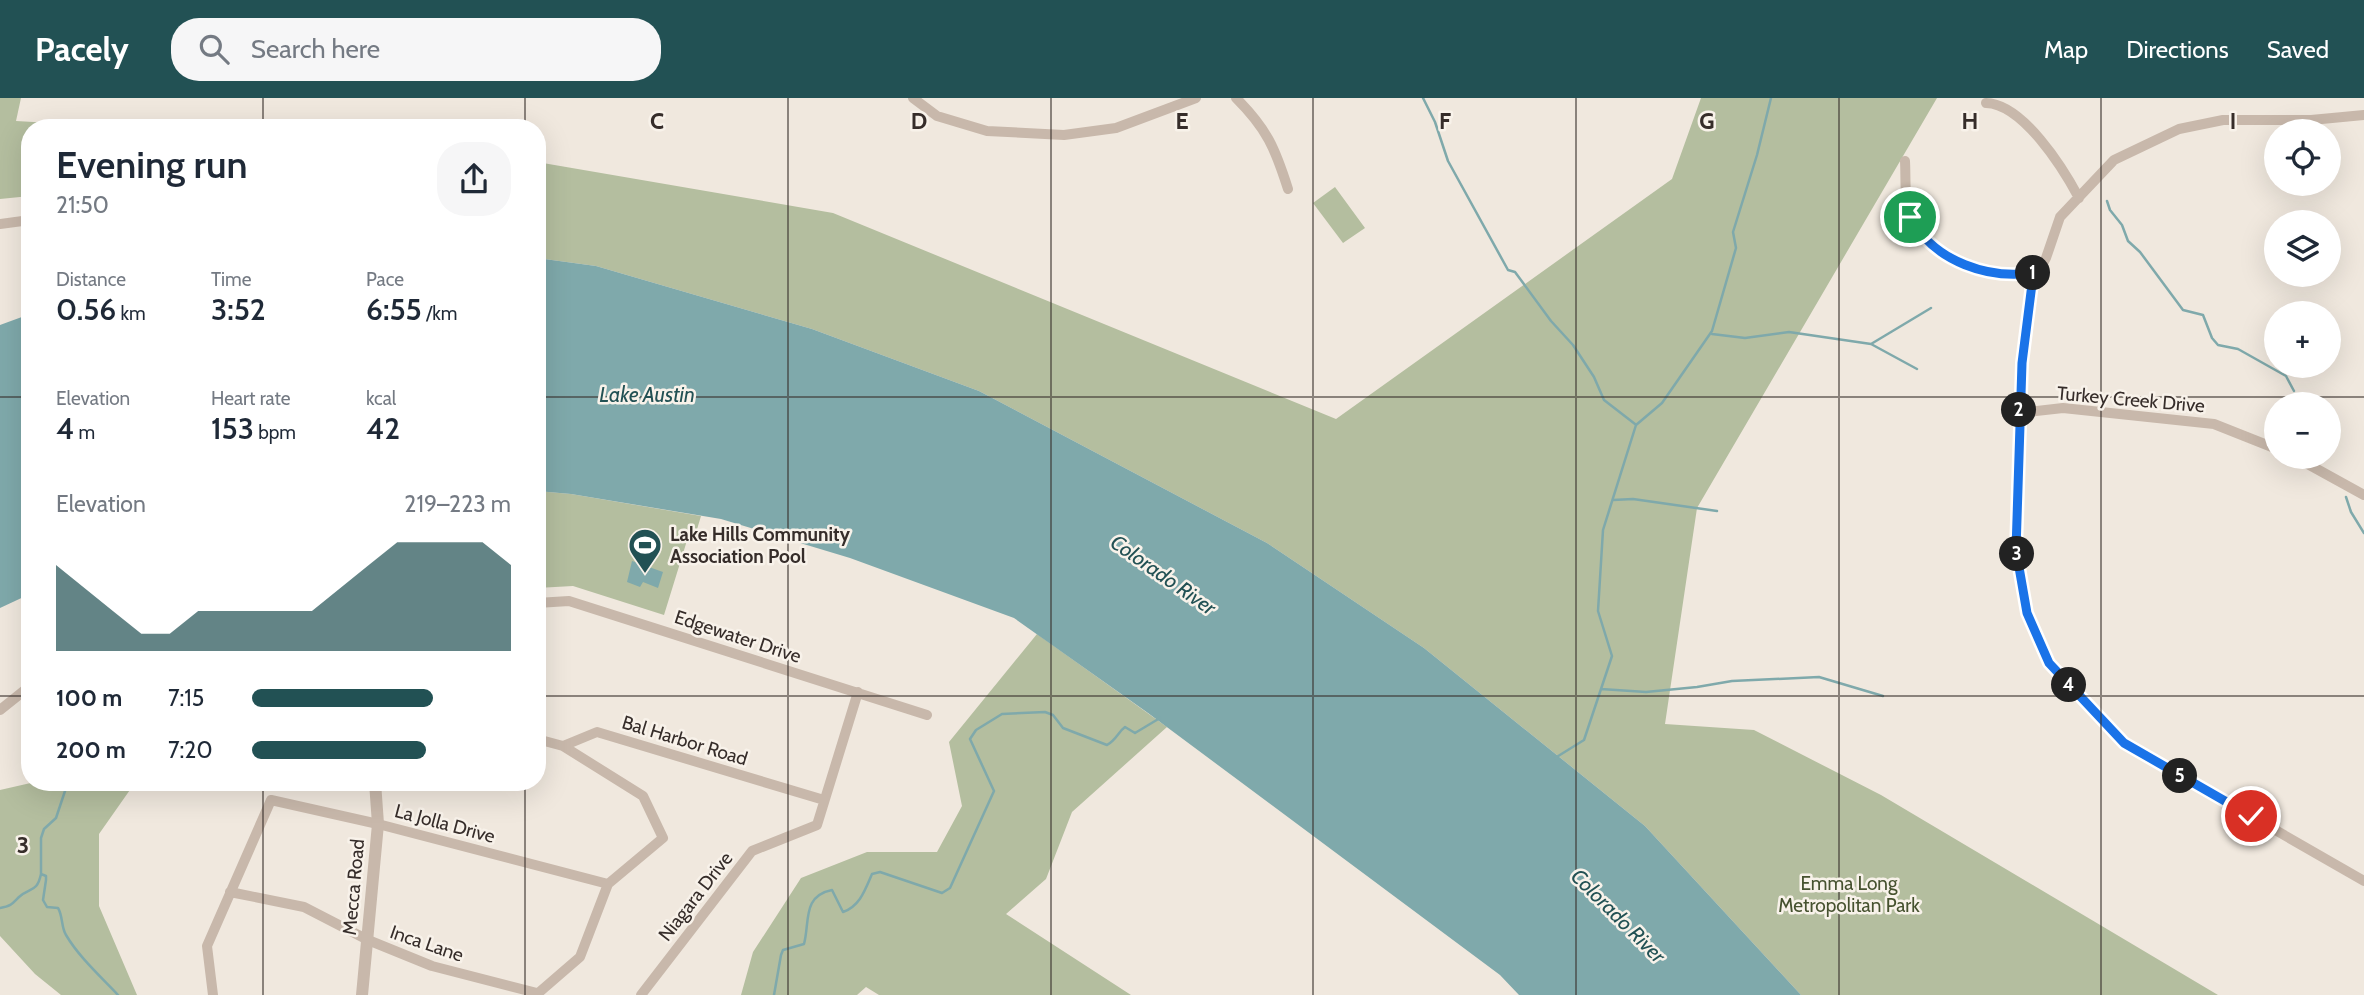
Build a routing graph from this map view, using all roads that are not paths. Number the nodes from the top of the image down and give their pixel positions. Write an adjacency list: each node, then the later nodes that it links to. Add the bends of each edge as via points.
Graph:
1 (913, 98): 2 (street, via 937,116 987,131 1064,135 1116,128)
2 (1196, 98)
3 (1236, 98): 7 (street, via 1256,118 1276,150)
4 (1986, 103): 8 (street, via 1997,103 2015,113 2063,168)
5 (2364, 115): 8 (street, via 2223,120 2179,129 2114,160)
6 (1905, 161): 11 (street, via 1910,217 1928,244 1980,269 2018,276)
7 (1288, 190)
8 (2079, 198): 11 (street, via 2060,217)
9 (21, 221): 10 (street)
10 (0, 224)
11 (2038, 272): 12 (street, via 2032,284)
12 (2019, 413): 13 (street, Turkey Creek Drive, via 2063,408 2214,424); 26 (street, via 2016,550 2027,613 2049,663 2124,743)
13 (2264, 444)
14 (2317, 469): 15 (street)
15 (2364, 495)
16 (546, 602): 17 (street, Edgewater Drive, via 569,601)
17 (858, 692): 20 (street, Edgewater Drive); 24 (street, Niagara Drive)
18 (21, 693): 19 (street)
19 (0, 710)
20 (927, 715)
21 (546, 741): 22 (street)
22 (564, 746): 24 (street, Bal Harbor Road, via 597,732); 27 (street, via 643,796 663,838)
23 (377, 791): 25 (street, Mecca Road)
24 (824, 800): 33 (street, Niagara Drive, via 817,825 752,850)
25 (378, 824): 27 (street, La Jolla Drive); 28 (street, La Jolla Drive, via 271,800); 29 (street, Mecca Road)
26 (2364, 881)
27 (608, 884): 30 (street, via 580,957)
28 (230, 892): 29 (street, Inca Lane, via 304,907); 31 (street, via 207,946)
29 (368, 940): 30 (street, Inca Lane, via 432,966); 32 (street, Mecca Road)
30 (537, 994)
31 (214, 995)
32 (362, 995)
33 (641, 995)

